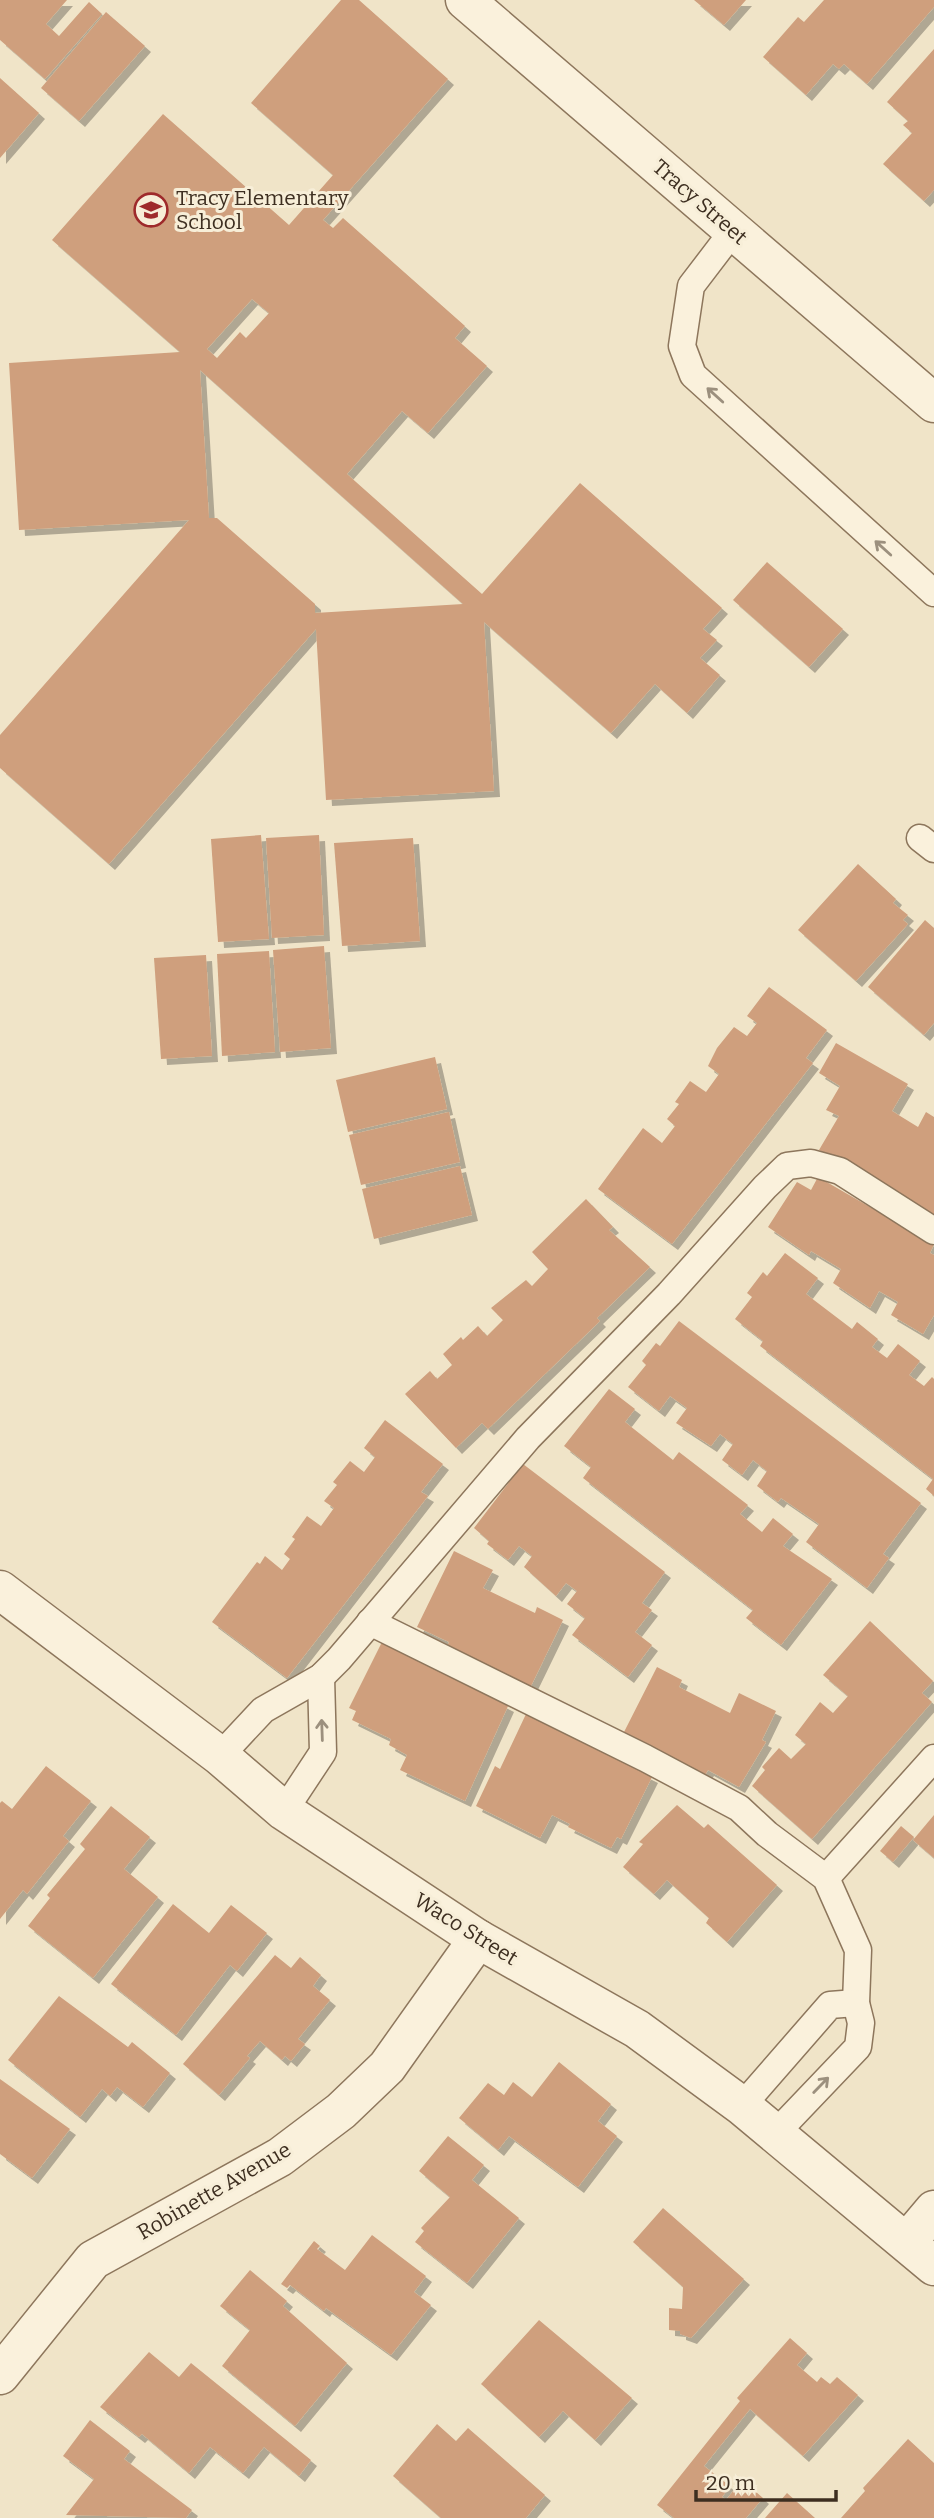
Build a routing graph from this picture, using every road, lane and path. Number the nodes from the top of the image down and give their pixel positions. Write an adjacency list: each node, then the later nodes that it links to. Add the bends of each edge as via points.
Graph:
1 (465, 0): 2 (street, Tracy Street)
2 (733, 231): 3 (street, Tracy Street); 4 (lane, one-way to 2, via 693,375 681,346 691,286)
3 (934, 403)
4 (934, 593)
5 (934, 1231): 7 (lane, via 840,1171 811,1163 787,1166 528,1438)
6 (0, 1590): 9 (street, Waco Street)
7 (370, 1622): 8 (lane); 12 (lane, via 739,1808)
8 (321, 1677): 9 (lane, via 263,1710); 11 (lane, one-way to 8, via 323,1752)
9 (220, 1756): 11 (street, Waco Street)
10 (934, 1758): 12 (lane)
11 (284, 1811): 13 (street, Waco Street)
12 (826, 1878): 14 (lane, via 858,1950)
13 (478, 1939): 15 (street, Waco Street, via 637,2029); 19 (street, Robinette Avenue, via 387,2067 341,2110 280,2157 93,2260)
14 (856, 2003): 15 (lane, via 830,2005); 16 (lane, one-way to 14, via 858,2047 861,2023)
15 (742, 2106): 16 (street, Waco Street)
16 (774, 2135): 18 (street, Waco Street)
17 (934, 2210): 18 (street)
18 (920, 2254)
19 (0, 2375)

